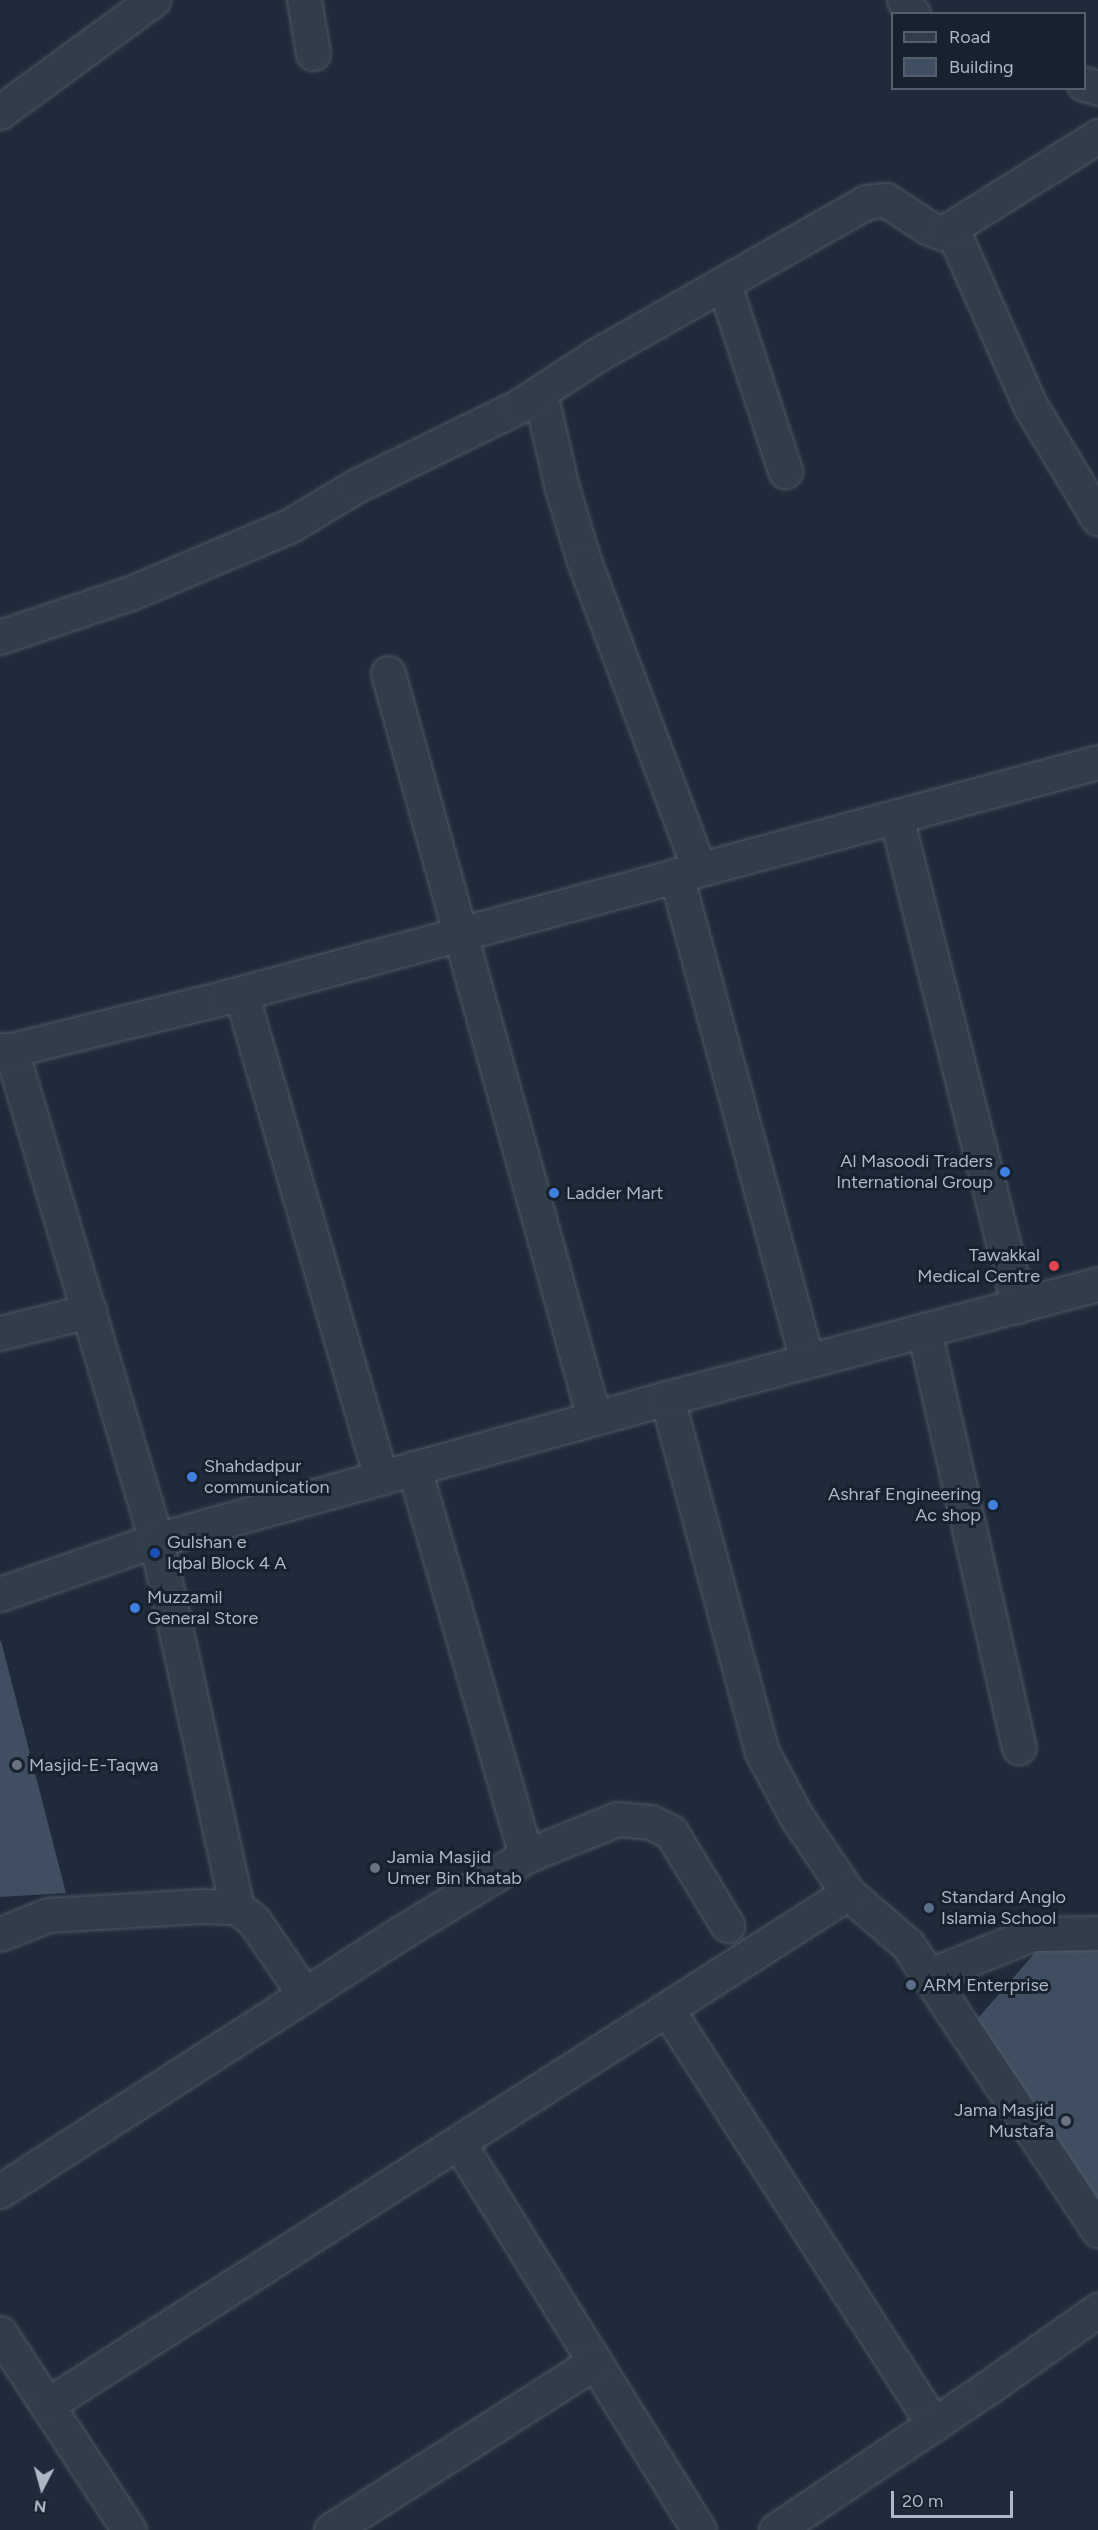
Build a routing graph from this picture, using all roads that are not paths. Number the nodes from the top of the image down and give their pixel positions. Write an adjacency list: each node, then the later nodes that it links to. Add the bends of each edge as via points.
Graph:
1 (153, 0): 4 (street)
2 (304, 0): 3 (street)
3 (313, 53)
4 (0, 112)
5 (1098, 136): 6 (street, via 980,207)
6 (952, 229): 7 (street, via 944,232 928,228 886,200 866,202); 10 (street, via 1031,407)
7 (724, 284): 8 (street, via 597,355); 9 (street)
8 (540, 393): 11 (street, via 356,486 291,525 131,593); 15 (street, via 584,561)
9 (785, 471)
10 (1098, 518)
11 (0, 637)
12 (388, 673): 16 (street)
13 (1098, 762): 14 (street)
14 (896, 817): 15 (street); 20 (street)
15 (687, 872): 16 (street); 24 (street)
16 (462, 932): 17 (street); 26 (street)
17 (242, 993): 18 (street); 28 (street)
18 (6, 1050): 21 (street)
19 (1098, 1284): 20 (street)
20 (1019, 1306): 22 (street)
21 (89, 1311): 23 (street); 29 (street)
22 (924, 1330): 24 (street); 31 (street)
23 (0, 1333)
24 (807, 1361): 25 (street)
25 (667, 1398): 26 (street); 33 (street, via 761,1750 796,1816)
26 (594, 1418): 27 (street)
27 (414, 1468): 28 (street); 32 (street)
28 (381, 1478): 29 (street)
29 (156, 1540): 30 (street); 34 (street)
30 (0, 1594)
31 (1019, 1747)
32 (526, 1856): 35 (street, via 617,1819 650,1822 671,1832); 39 (street)
33 (848, 1893): 38 (street, via 908,1944); 40 (street)
34 (237, 1907): 37 (street, via 48,1915); 39 (street, via 254,1921)
35 (727, 1925)
36 (1098, 1933): 38 (street, via 1032,1934)
37 (0, 1934)
38 (930, 1975): 43 (street)
39 (305, 1995): 42 (street)
40 (667, 2009): 41 (street); 48 (street)
41 (459, 2143): 46 (street); 47 (street)
42 (0, 2191)
43 (1098, 2230)
44 (1098, 2310): 48 (street)
45 (0, 2333): 47 (street)
46 (595, 2362): 50 (street); 51 (street)
47 (47, 2405): 49 (street)
48 (934, 2425): 52 (street)
49 (129, 2530)
50 (331, 2530)
51 (699, 2530)
52 (776, 2530)

